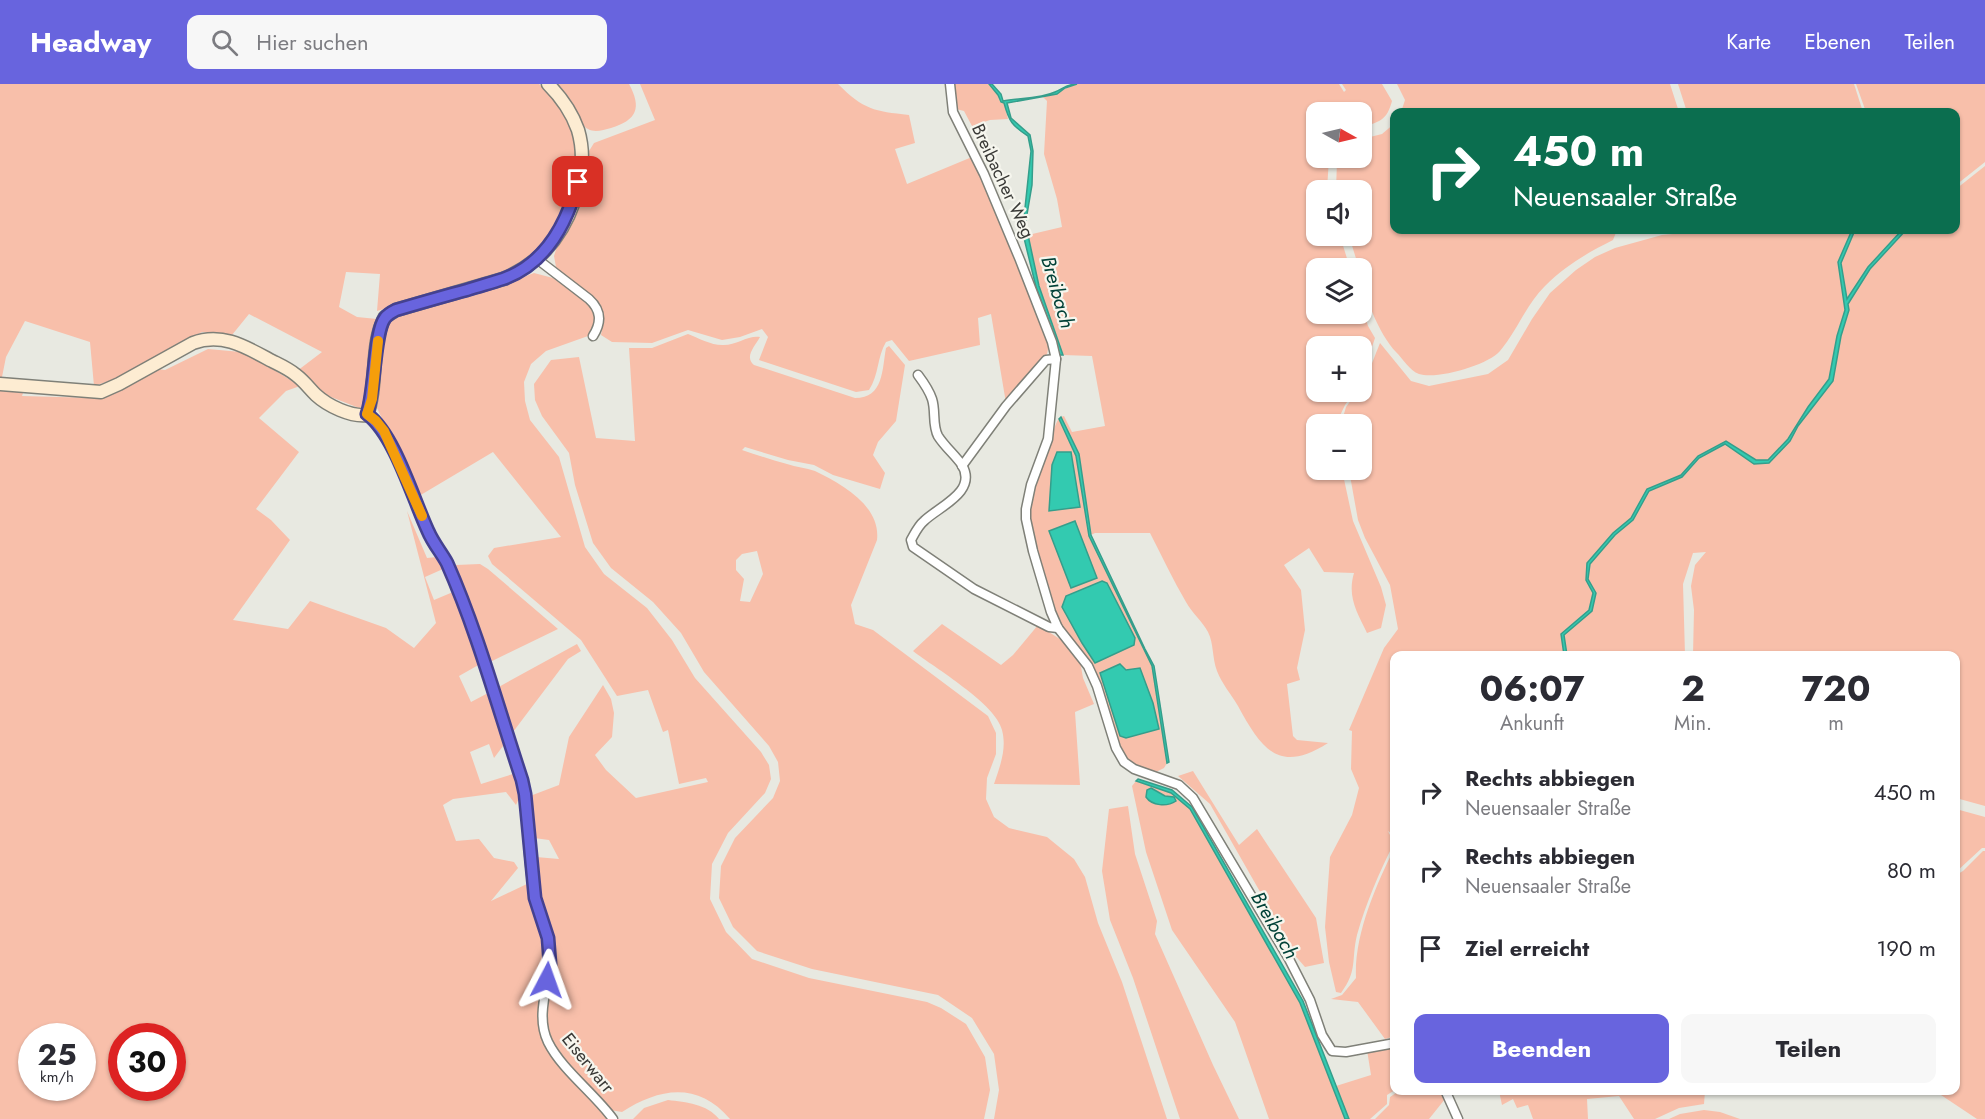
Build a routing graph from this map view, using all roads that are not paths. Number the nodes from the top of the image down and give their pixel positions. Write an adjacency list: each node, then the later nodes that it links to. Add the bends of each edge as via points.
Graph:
1 (548, 84): 3 (street, via 574,122 580,142 580,169 566,219)
2 (950, 84): 5 (street, Breibacher Weg, via 952,112 984,174)
3 (537, 259): 4 (street, via 597,307 600,318); 8 (street, via 503,279 396,310 385,317)
4 (593, 336)
5 (1056, 359): 9 (street, via 1046,360); 10 (street, Breibacher Weg, via 1048,439 1028,497 1026,519)
6 (918, 375): 9 (street, via 933,401 938,435)
7 (0, 384): 8 (street, via 101,392 193,343 216,338 243,345 295,374 335,407 354,415)
8 (367, 414): 13 (street, Eiserwarr, via 384,431 428,532 446,562 481,652 522,780 535,898 548,938 550,964 543,1020 547,1040)
9 (962, 466): 10 (street, via 960,492 925,520 911,540 913,547 982,594)
10 (1058, 628): 11 (street, Breibacher Weg, via 1088,666 1124,762 1179,785 1193,798 1289,959 1326,1044 1332,1051 1346,1052)
11 (1390, 1044)
12 (1447, 1095): 14 (street)
13 (613, 1119)
14 (1458, 1119)

